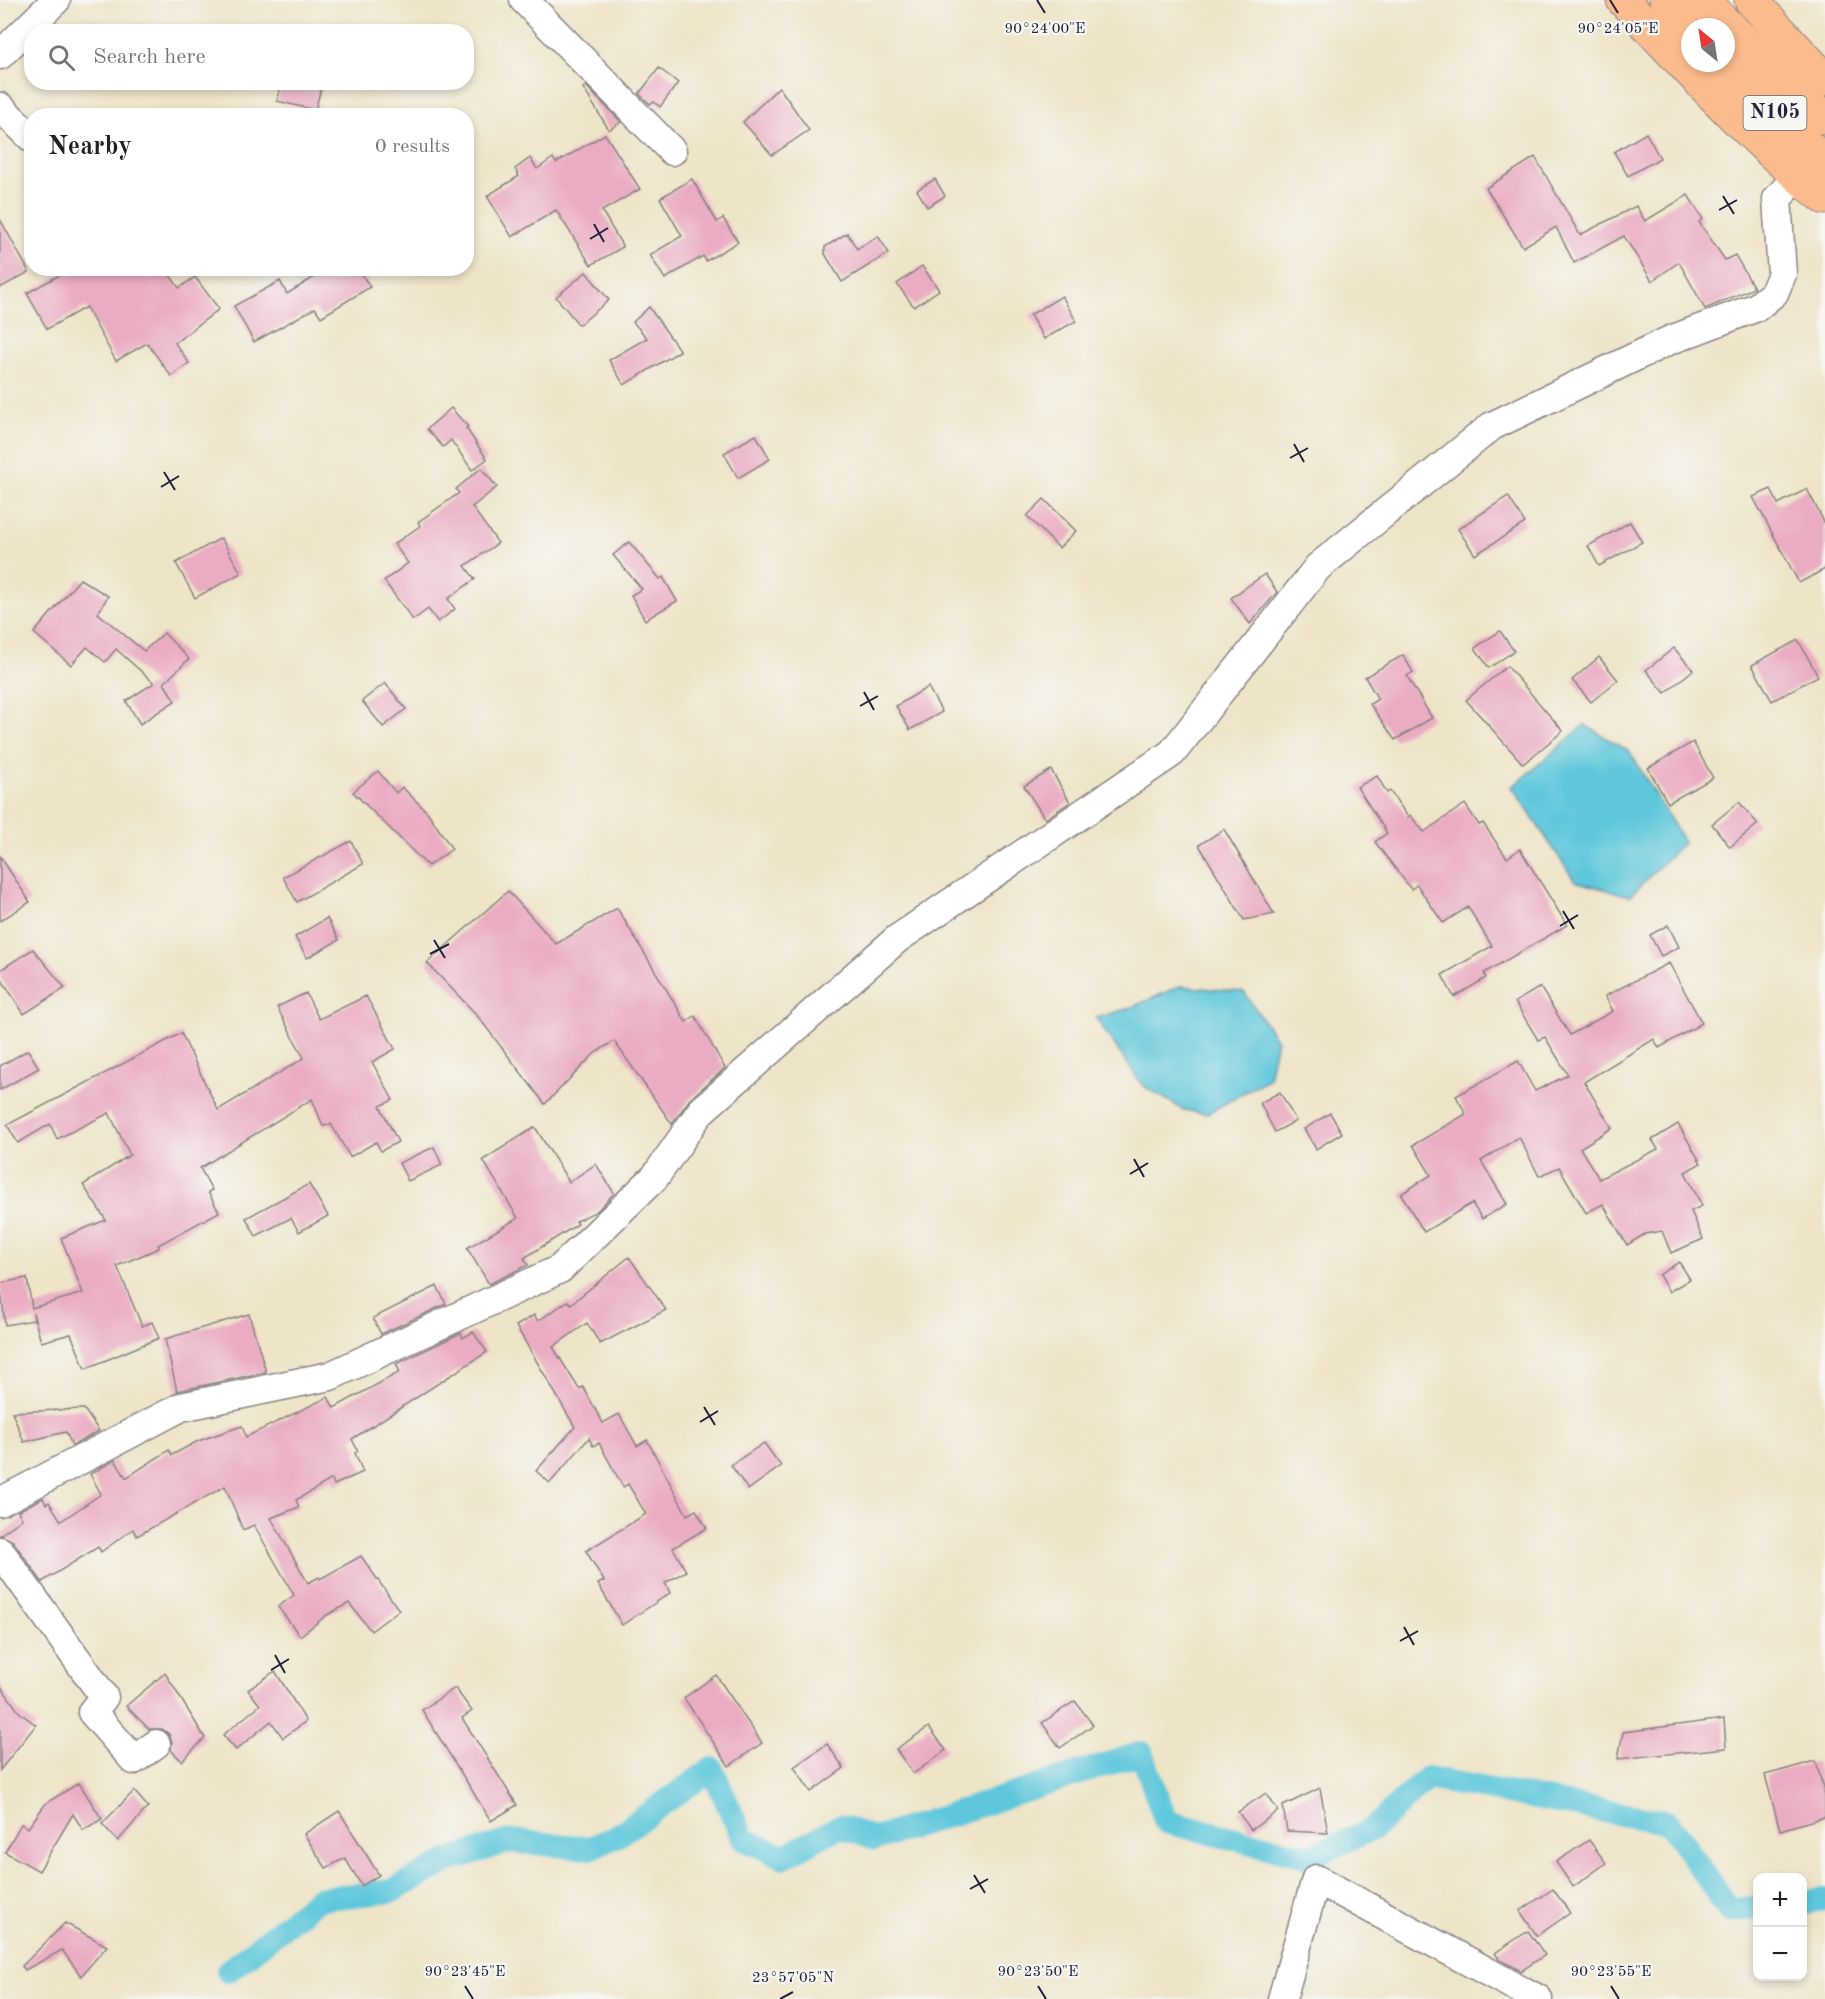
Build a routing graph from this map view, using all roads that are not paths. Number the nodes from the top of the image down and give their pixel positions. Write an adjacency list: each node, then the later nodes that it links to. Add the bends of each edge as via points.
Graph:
1 (56, 0): 8 (street)
2 (524, 0): 16 (street)
3 (1623, 0): 17 (main road, via 1692,75)
4 (1666, 0): 7 (main road)
5 (1705, 0): 14 (main road, N105)
6 (1751, 0): 12 (main road)
7 (1682, 18)
8 (32, 24)
9 (24, 31): 10 (street)
10 (0, 55)
11 (1732, 72): 17 (main road, N105)
12 (1825, 80)
13 (0, 107): 15 (street)
14 (1825, 118)
15 (24, 130)
16 (672, 151)
17 (1811, 169): 18 (main road); 19 (street, via 1777,199 1782,274 1774,293 1757,307 1668,340 1492,426 1318,567 1172,753 897,939 701,1111 655,1177 560,1269 330,1376 181,1407)
18 (1825, 198)
19 (0, 1502)
20 (0, 1551): 21 (street, via 104,1697 92,1712 134,1760)
21 (156, 1744)
22 (1282, 1999): 23 (street, via 1316,1879)
23 (1538, 1999)

